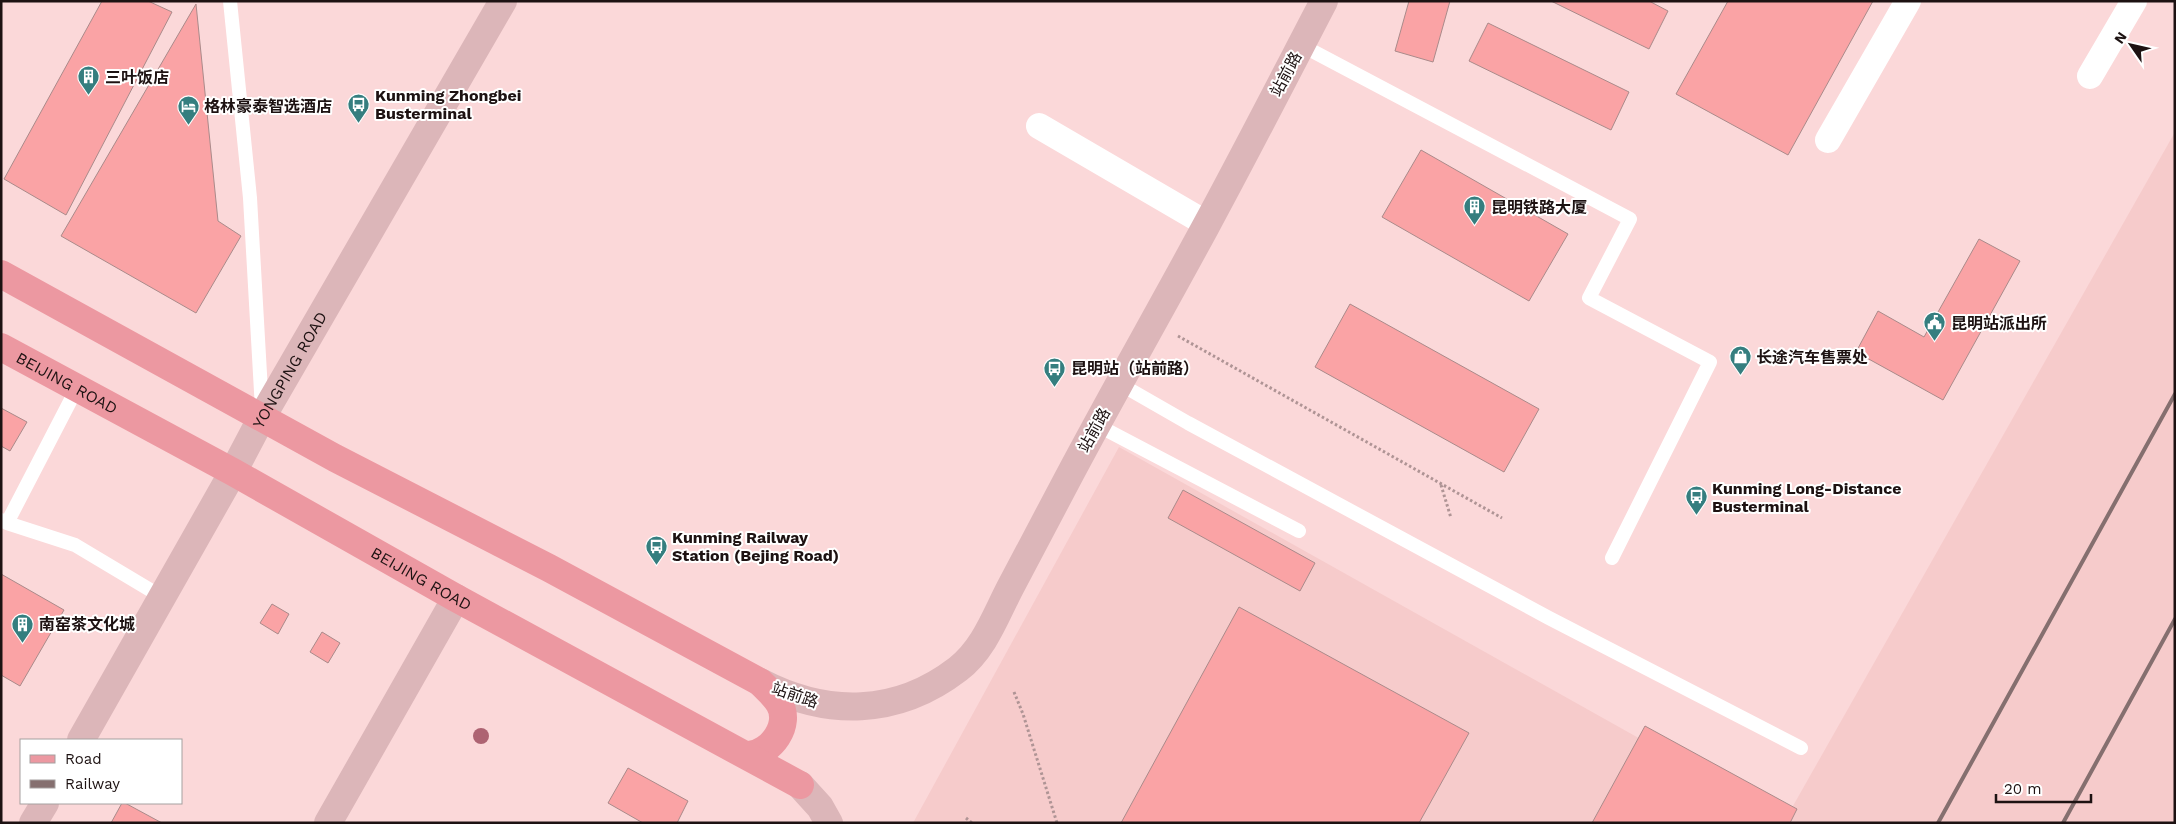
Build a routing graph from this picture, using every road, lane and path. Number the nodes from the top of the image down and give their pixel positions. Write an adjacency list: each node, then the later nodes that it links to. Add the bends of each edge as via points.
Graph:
1 (230, 1): 16 (lane, via 250,198)
2 (503, 1): 16 (street, YONGPING ROAD)
3 (1324, 1): 6 (street, 站前路)
4 (1908, 1): 9 (street)
5 (2134, 1): 7 (street)
6 (1301, 45): 10 (street, 站前路); 24 (lane, via 1630,219 1589,298 1710,362)
7 (2090, 76)
8 (1039, 126): 10 (street)
9 (1828, 140)
10 (1207, 224): 12 (street, 站前路)
11 (1, 274): 16 (main road)
12 (1154, 322): 14 (street, 站前路); 19 (path)
13 (1, 347): 15 (main road, BEIJING ROAD)
14 (1120, 384): 17 (street, 站前路); 30 (lane, via 1549,618)
15 (77, 388): 18 (main road, BEIJING ROAD); 22 (lane)
16 (262, 417): 18 (street, YONGPING ROAD); 27 (main road)
17 (1097, 425): 23 (lane); 27 (street, 站前路, via 977,651 959,668 911,696 884,704 856,707 806,702)
18 (234, 472): 25 (street, YONGPING ROAD); 26 (main road, BEIJING ROAD)
19 (1441, 484): 20 (path); 21 (path)
20 (1451, 518)
21 (1502, 518)
22 (4, 521): 25 (lane, via 75,546)
23 (1299, 531)
24 (1612, 558)
25 (162, 598): 29 (street, YONGPING ROAD)
26 (456, 598): 31 (main road, BEIJING ROAD); 36 (street)
27 (760, 682): 31 (main road, via 779,703 783,719 772,745 765,751)
28 (1014, 692): 39 (path)
29 (82, 739)
30 (1801, 748)
31 (748, 755): 32 (main road, BEIJING ROAD)
32 (800, 785): 37 (street, BEIJING ROAD, via 820,807)
33 (44, 804): 35 (street)
34 (966, 818): 38 (path)
35 (34, 823)
36 (328, 823)
37 (828, 823)
38 (972, 823)
39 (1057, 823)

